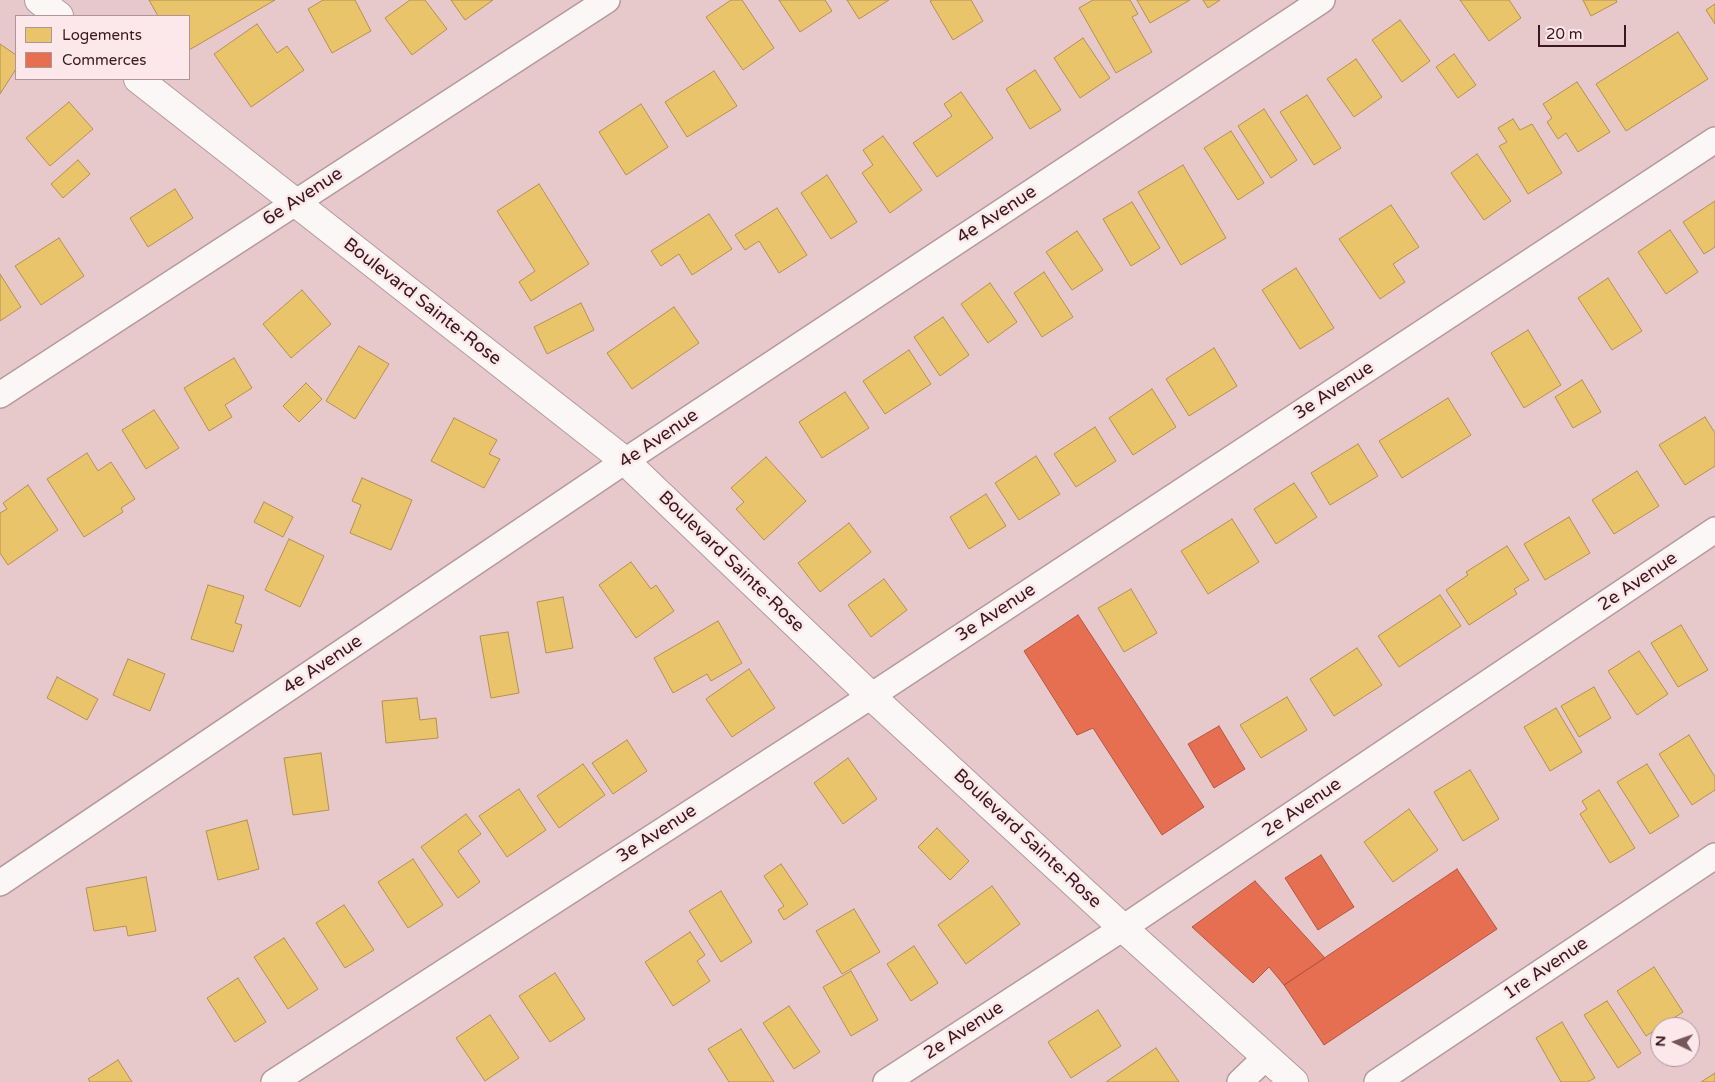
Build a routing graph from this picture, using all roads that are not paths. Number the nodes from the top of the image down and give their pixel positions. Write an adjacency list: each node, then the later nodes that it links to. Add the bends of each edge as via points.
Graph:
1 (39, 0): 4 (street)
2 (607, 0): 7 (street, 6e Avenue)
3 (1322, 0): 9 (street, 4e Avenue)
4 (58, 15)
5 (139, 80): 7 (street, Boulevard Sainte-Rose)
6 (1715, 140): 11 (street, 3e Avenue)
7 (295, 203): 8 (street, 6e Avenue); 9 (street, Boulevard Sainte-Rose)
8 (0, 395)
9 (625, 461): 11 (street, Boulevard Sainte-Rose); 13 (street, 4e Avenue)
10 (1715, 530): 14 (street, 2e Avenue)
11 (871, 696): 14 (street, Boulevard Sainte-Rose); 16 (street, 3e Avenue)
12 (1715, 856): 20 (street, 1re Avenue)
13 (0, 883)
14 (1122, 928): 15 (street, Boulevard Sainte-Rose); 17 (street, 2e Avenue)
15 (1265, 1058): 18 (street); 19 (street, Boulevard Sainte-Rose)
16 (274, 1082)
17 (886, 1082)
18 (1240, 1082)
19 (1294, 1082)
20 (1377, 1082)

